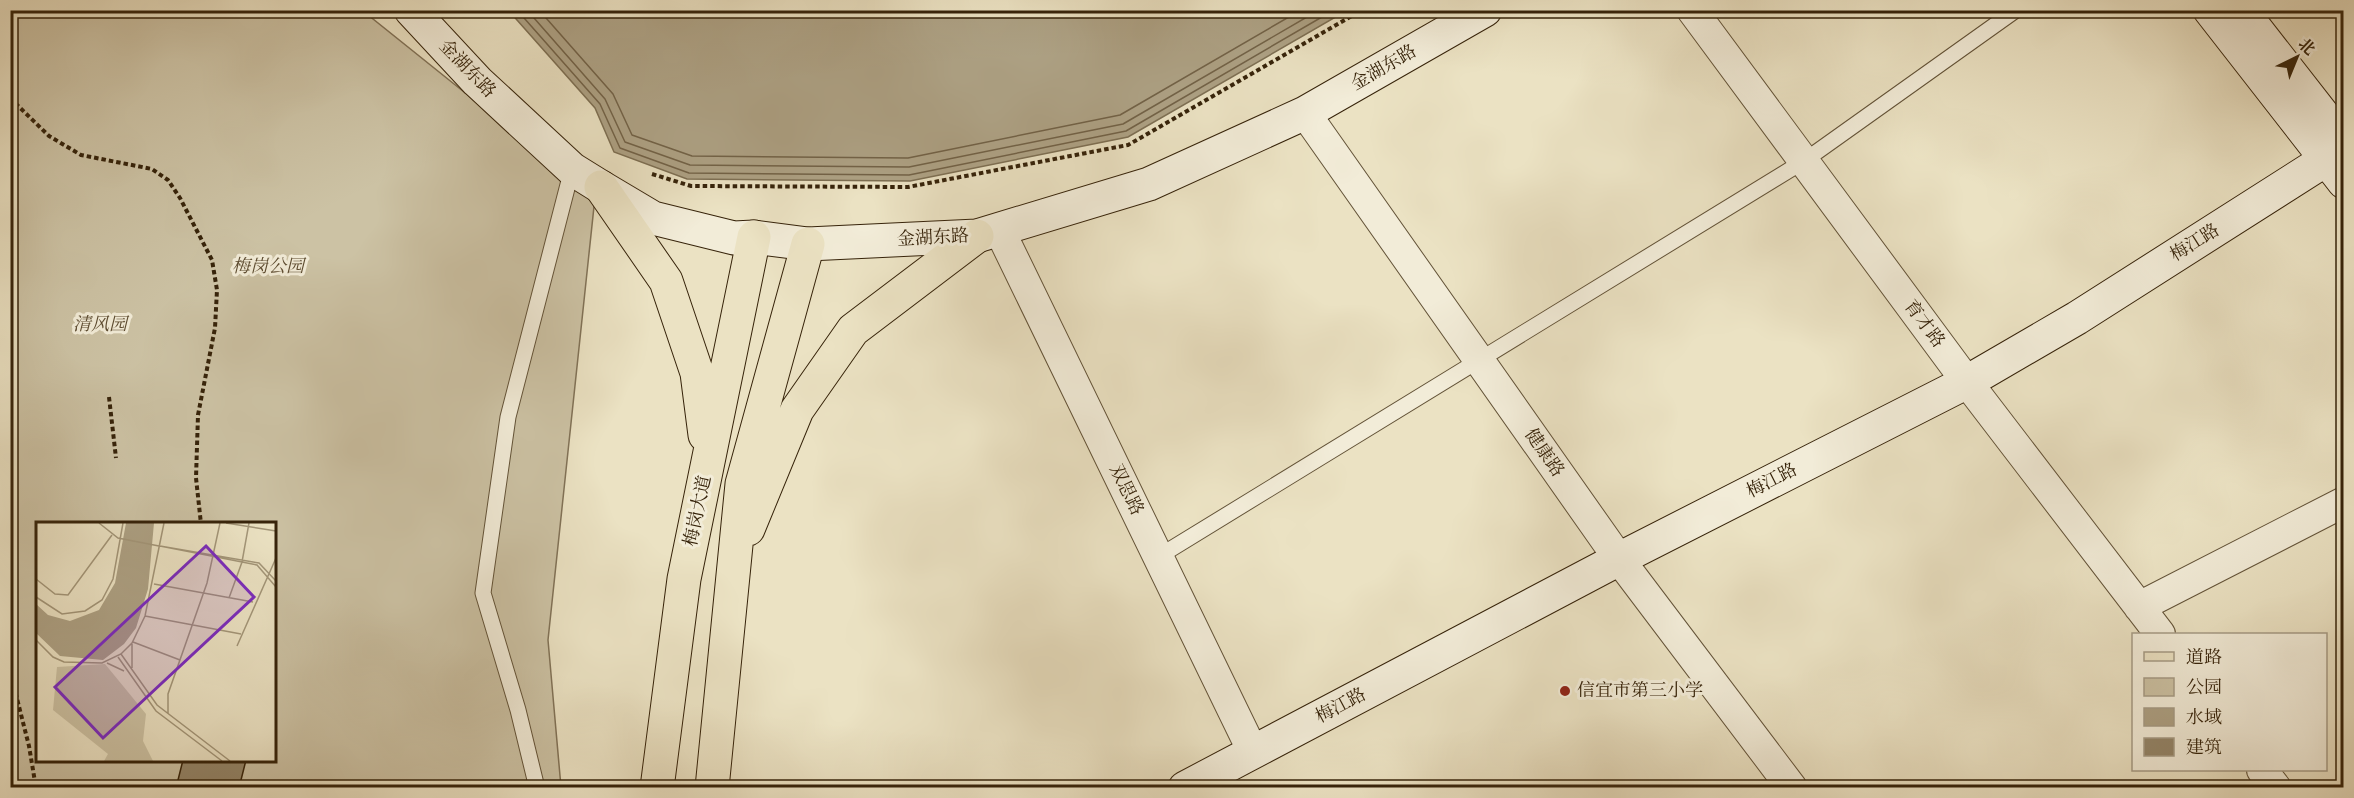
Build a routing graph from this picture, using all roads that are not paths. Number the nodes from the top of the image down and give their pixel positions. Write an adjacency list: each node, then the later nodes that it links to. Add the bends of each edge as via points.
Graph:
1 (411, 10): 10 (main road, 金湖东路, via 477,81)
2 (1485, 10): 7 (main road, 金湖东路)
3 (1692, 10): 9 (street, 育才路)
4 (2016, 10): 9 (lane)
5 (2210, 10): 8 (main road)
6 (2241, 10): 8 (main road)
7 (1305, 113): 12 (main road, 金湖东路, via 1149,184); 15 (street, 健康路)
8 (2339, 158): 16 (main road, 梅江路)
9 (1804, 161): 15 (lane); 16 (street, 育才路)
10 (572, 169): 11 (main road, 金湖东路); 26 (lane, via 508,417 483,593)
11 (601, 187): 13 (main road, 金湖东路, via 653,218 734,238); 17 (main road, via 666,281 697,373)
12 (988, 232): 14 (main road, 金湖东路); 19 (street, 双思路); 21 (main road, via 853,330 797,410)
13 (754, 237): 14 (main road, 金湖东路); 17 (main road, 梅岗大道)
14 (808, 244): 21 (main road, 梅岗大道, via 742,483)
15 (1479, 360): 19 (lane); 20 (street, 健康路)
16 (1967, 382): 20 (main road, 梅江路); 22 (street, 育才路)
17 (708, 462): 27 (main road, 梅岗大道, via 684,579)
18 (2343, 502): 22 (street)
19 (1158, 557): 24 (street, 双思路)
20 (1619, 559): 24 (main road, 梅江路); 30 (street, 健康路)
21 (733, 567): 28 (main road, 梅岗大道)
22 (2139, 607): 23 (street, 育才路)
23 (2159, 633)
24 (1254, 752): 29 (main road, 梅江路)
25 (2263, 771): 31 (street)
26 (537, 788)
27 (657, 788)
28 (712, 788)
29 (1185, 788)
30 (1792, 788)
31 (2276, 788)

